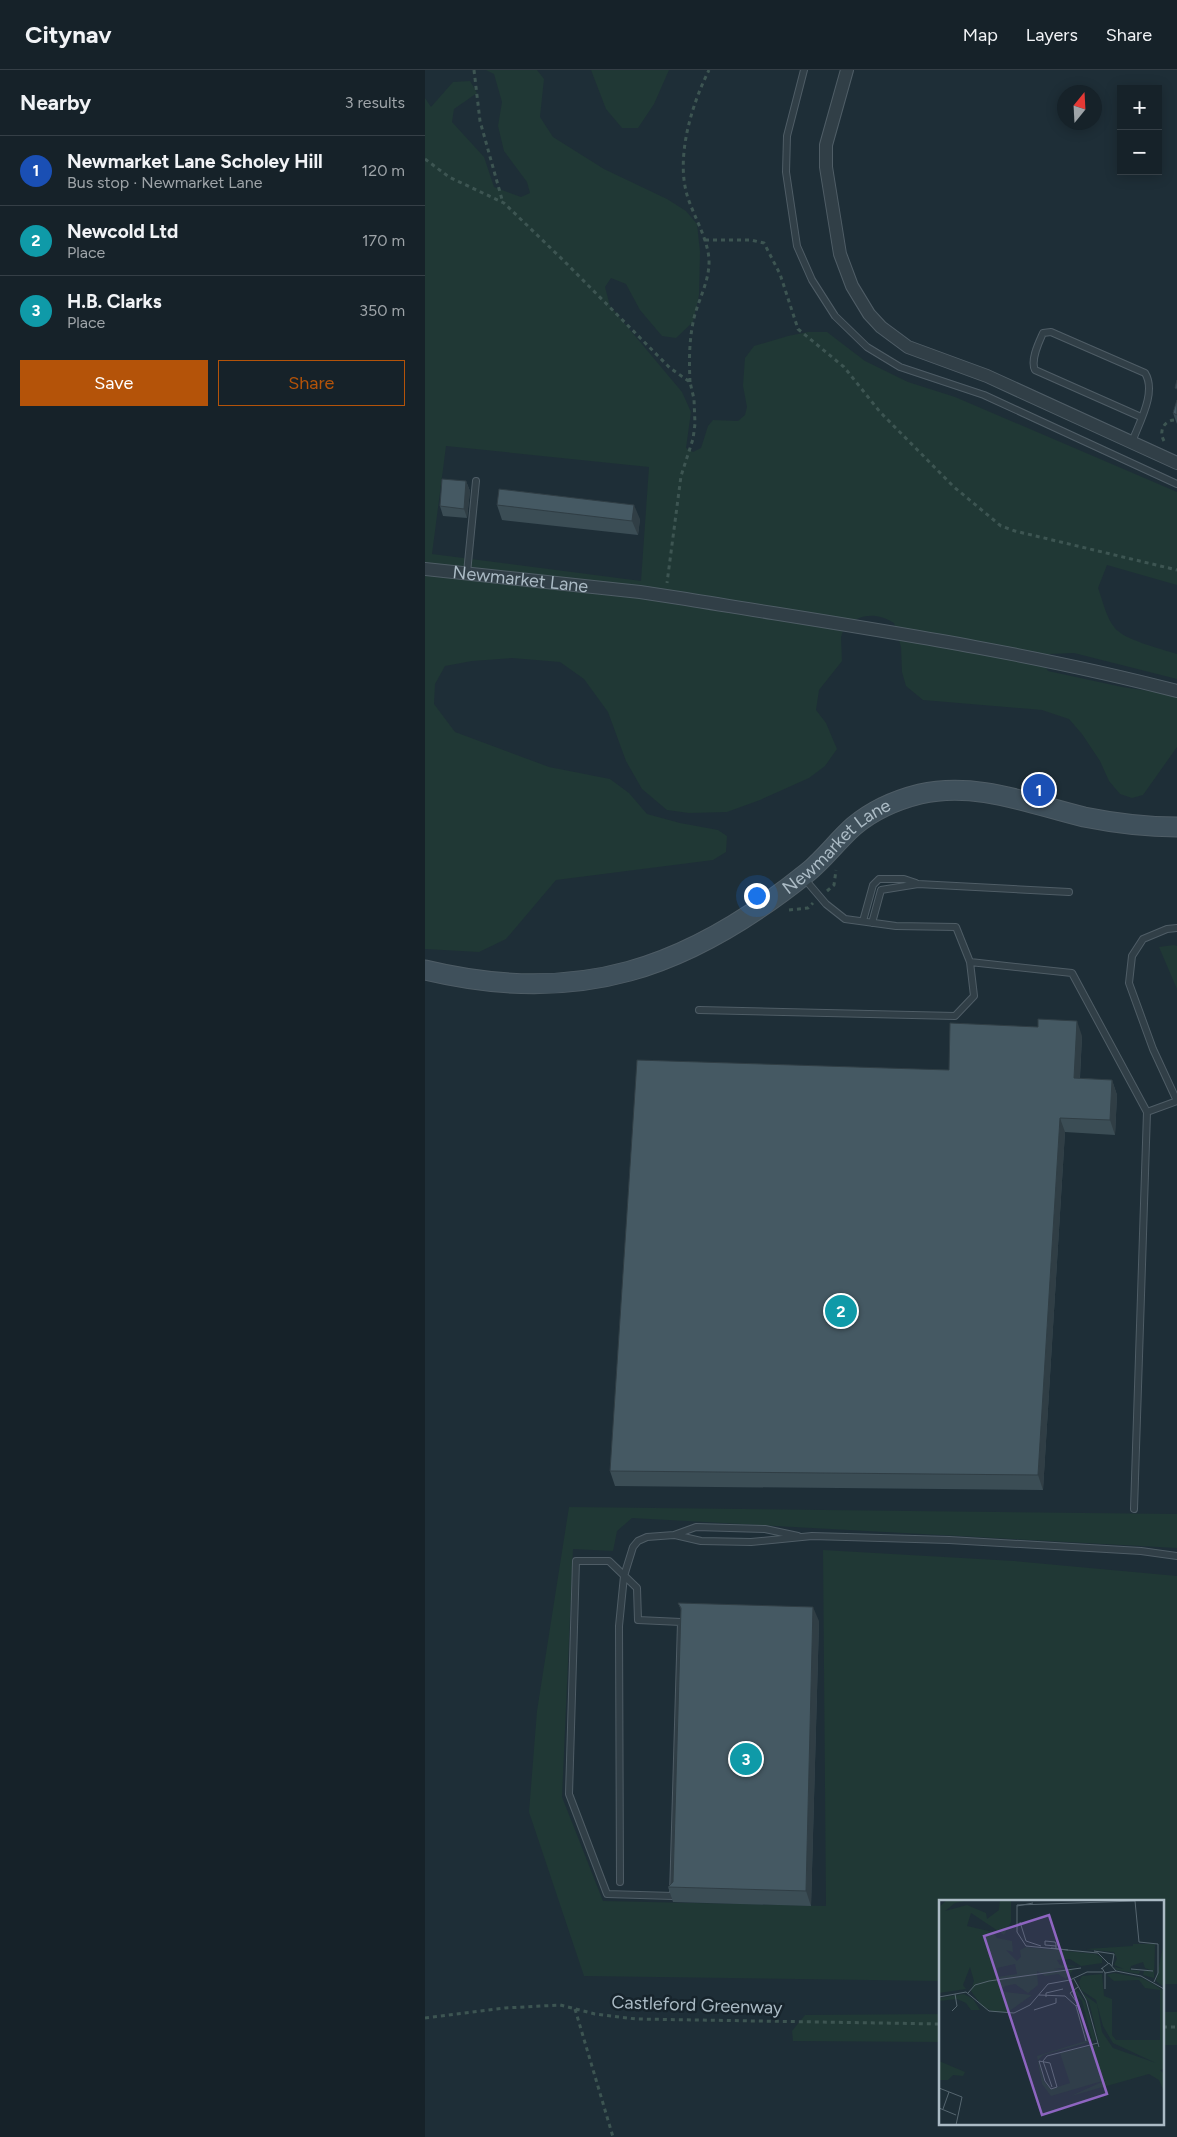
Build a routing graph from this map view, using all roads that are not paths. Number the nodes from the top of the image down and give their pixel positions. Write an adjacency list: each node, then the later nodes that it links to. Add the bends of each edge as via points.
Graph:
1 (804, 70): 7 (lane, via 785,144 789,198 794,233 803,261 835,316 867,347 900,367 985,395)
2 (847, 70): 4 (street, via 827,145 826,166 840,254 851,286 869,314 908,347 987,376)
3 (1141, 417): 3 (lane, via 1035,370 1034,359 1043,333 1051,332 1145,373 1149,387); 4 (lane)
4 (1132, 442): 5 (street)
5 (1177, 463)
6 (476, 480): 9 (lane)
7 (1177, 484)
8 (425, 569): 9 (street, Newmarket Lane)
9 (467, 573): 10 (street, Newmarket Lane, via 687,599 1004,653)
10 (1177, 691)
11 (1177, 827): 12 (main road, Newmarket Lane, via 1105,821 976,791 935,791 887,805 871,814)
12 (802, 876): 15 (lane, via 826,904 845,919); 19 (main road, Newmarket Lane, via 762,908 725,931 675,955 621,974 568,982 510,984)
13 (918, 884): 14 (lane); 15 (lane, via 904,879 879,879 873,885); 16 (lane, via 881,890)
14 (1069, 892)
15 (863, 921): 16 (lane)
16 (872, 922): 18 (lane, via 896,926 957,927)
17 (1177, 928): 21 (lane, via 1143,939 1132,956 1129,983 1177,1101)
18 (970, 962): 20 (lane, via 973,996 955,1016); 21 (lane, via 1072,973)
19 (425, 970)
20 (699, 1010)
21 (1147, 1112): 22 (lane)
22 (1134, 1509)
23 (674, 1535): 24 (lane, via 701,1541 751,1542); 24 (lane, via 696,1527 712,1527 765,1529); 26 (lane, via 638,1541 627,1561)
24 (798, 1536): 25 (lane, via 949,1540)
25 (1177, 1556)
26 (624, 1576): 26 (lane, via 637,1588 638,1620 681,1622 673,1896 607,1894 569,1794 576,1561 609,1561); 27 (lane, via 619,1626)
27 (620, 1882)

